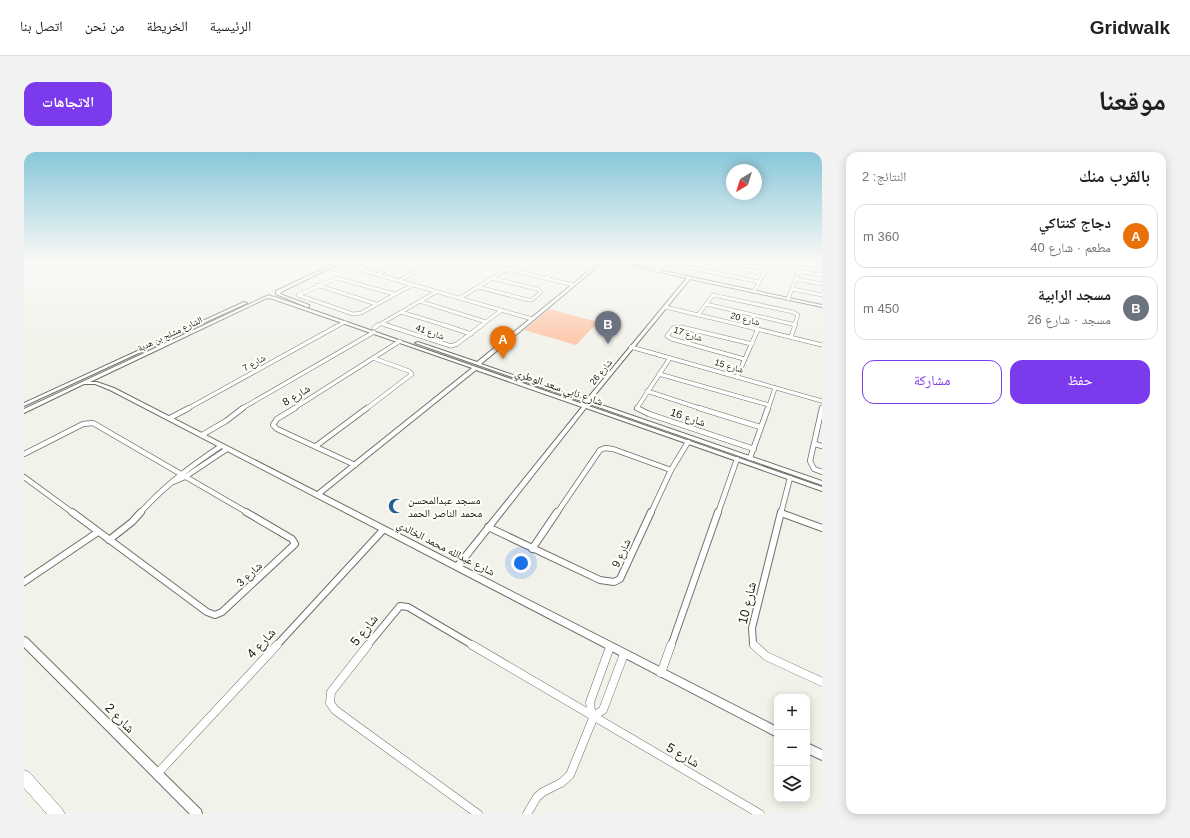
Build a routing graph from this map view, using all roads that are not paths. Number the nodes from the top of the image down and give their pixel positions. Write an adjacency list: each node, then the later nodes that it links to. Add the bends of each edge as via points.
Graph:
1 (279, 291): 31 (street, شارع نابي سعد الوطري, via 283,297)
2 (269, 292): 25 (street, الشارع مشلح بن هدبة)
3 (277, 292): 19 (street, الشارع مشلح بن هدبة)
4 (302, 292): 23 (street, via 298,295 353,314 361,313)
5 (338, 292): 23 (street)
6 (387, 292): 17 (street)
7 (398, 292): 17 (street)
8 (436, 292): 20 (street); 22 (street)
9 (470, 292): 20 (street)
10 (497, 292): 11 (street, via 532,300)
11 (541, 292)
12 (565, 292): 35 (street)
13 (678, 292): 28 (street, شارع 26)
14 (758, 292): 21 (street)
15 (791, 292): 21 (street)
16 (806, 292): 18 (street)
17 (394, 294): 23 (street)
18 (822, 295)
19 (266, 298): 27 (street, الشارع مشلح بن هدبة); 31 (street, شارع نابي سعد الوطري)
20 (460, 298): 30 (street)
21 (788, 299): 26 (street)
22 (419, 301): 32 (street); 37 (street)
23 (376, 304)
24 (706, 304): 34 (street); 39 (street); 39 (street, via 712,295 717,295 793,312 798,315)
25 (239, 306): 27 (street); 29 (street, الشارع مشلح بن هدبة)
26 (822, 306)
27 (245, 307): 33 (street, الشارع مشلح بن هدبة)
28 (665, 307): 34 (street, شارع 20); 47 (street, شارع 26)
29 (229, 310): 33 (street, via 233,310); 64 (street, الشارع مشلح بن هدبة)
30 (502, 310): 35 (street); 37 (street, شارع 41)
31 (322, 312): 36 (street, شارع نابي سعد الوطري); 41 (street, شارع نابي سعد الوطري)
32 (401, 312): 38 (street); 42 (street, شارع 41)
33 (233, 313): 53 (street, الشارع مشلح بن هدبة)
34 (698, 315): 40 (street, شارع 20)
35 (532, 319): 51 (street)
36 (345, 322): 41 (street, شارع نابي سعد الوطري); 68 (street, شارع 7)
37 (486, 322): 42 (street, شارع 41)
38 (382, 324): 41 (street); 42 (street, شارع 41, via 446,346 456,345)
39 (796, 325): 43 (street)
40 (758, 329): 43 (street, شارع 20); 45 (street)
41 (374, 330): 44 (street, شارع نابي سعد الوطري); 51 (street, شارع نابي سعد الوطري); 71 (street, via 239,410)
42 (471, 334)
43 (791, 337): 46 (street, شارع 20)
44 (400, 341): 48 (street, شارع 8); 51 (street, شارع نابي سعد الوطري)
45 (752, 344): 50 (street); 50 (street, شارع 17, via 680,326 673,328 667,336)
46 (822, 345)
47 (632, 347): 49 (street, شارع 15); 63 (street, شارع 26)
48 (373, 358): 74 (street, via 412,374); 74 (street, شارع 8, via 274,422 273,425 277,429)
49 (670, 358): 52 (street, شارع 16); 54 (street, شارع 15)
50 (744, 359): 54 (street)
51 (476, 366): 55 (street, شارع نابي سعد الوطري); 57 (street, شارع نابي سعد الوطري); 81 (street)
52 (659, 374): 61 (street, شارع 16); 65 (street)
53 (102, 375): 56 (street, الشارع مشلح بن هدبة); 58 (street, via 100,380)
54 (737, 377): 60 (street, شارع 15)
55 (523, 380): 57 (street, via 523,383); 59 (street, شارع نابي سعد الوطري)
56 (84, 383): 58 (street, شارع عبدالله محمد الخالدي); 67 (street, الشارع مشلح بن هدبة)
57 (518, 383): 59 (street, شارع نابي سعد الوطري)
58 (104, 385): 68 (street, شارع عبدالله محمد الخالدي)
59 (538, 388): 63 (street, شارع نابي سعد الوطري)
60 (775, 388): 62 (street, شارع 15); 65 (street)
61 (647, 391): 70 (street, شارع 16); 77 (street, شارع 16, via 637,405 640,410)
62 (822, 401)
63 (586, 404): 72 (street, شارع نابي سعد الوطري); 79 (street, شارع نابي سعد الوطري); 93 (street)
64 (24, 405)
65 (768, 405): 70 (street)
66 (822, 407): 69 (street)
67 (24, 411)
68 (170, 418): 71 (street, شارع عبدالله محمد الخالدي)
69 (820, 422): 73 (street)
70 (760, 427): 77 (street)
71 (202, 435): 76 (street, شارع عبدالله محمد الخالدي)
72 (688, 442): 80 (street, شارع نابي سعد الوطري); 82 (street, شارع 9)
73 (815, 444): 75 (street); 83 (street, via 810,461 814,469)
74 (316, 446): 81 (street, شارع 8)
75 (822, 446)
76 (224, 447): 84 (street); 86 (street); 91 (street, شارع عبدالله محمد الخالدي)
77 (754, 448): 79 (street)
78 (24, 454): 84 (street, شارع 3, via 91,422)
79 (750, 458): 89 (street, شارع نابي سعد الوطري)
80 (737, 459): 87 (street, شارع نابي سعد الوطري); 104 (street)
81 (355, 465): 91 (street)
82 (671, 470): 98 (street, via 614,449 600,450); 98 (street, شارع 9, via 620,579 614,582 600,580)
83 (822, 472)
84 (180, 474): 86 (street, شارع 3); 88 (street)
85 (24, 477): 96 (street, شارع 3)
86 (185, 477): 88 (street); 97 (street, شارع 3, via 292,539 295,542 294,546 222,612 212,614)
87 (790, 478): 90 (street, شارع نابي سعد الوطري); 92 (street, شارع 10)
88 (173, 482): 97 (street, via 154,497 132,522)
89 (822, 483)
90 (822, 489)
91 (317, 495): 95 (street, شارع عبدالله محمد الخالدي)
92 (781, 513): 94 (street); 105 (street, شارع 10, via 752,628 753,644 766,656)
93 (488, 527): 98 (street, شارع 9); 99 (street)
94 (822, 528)
95 (383, 530): 99 (street, شارع عبدالله محمد الخالدي); 110 (street, شارع 4)
96 (98, 532): 97 (street, شارع 3); 100 (street)
97 (109, 540)
98 (532, 549)
99 (457, 566): 102 (street, شارع عبدالله محمد الخالدي)
100 (24, 582)
101 (24, 641): 110 (street, شارع 2)
102 (610, 647): 103 (street, شارع عبدالله محمد الخالدي); 106 (street, via 590,702)
103 (624, 654): 104 (street, شارع عبدالله محمد الخالدي); 106 (street, via 603,710)
104 (661, 673): 107 (street, شارع عبدالله محمد الخالدي)
105 (822, 682)
106 (594, 716): 114 (street, شارع 5, via 408,607 396,609 331,692 330,703 335,710); 115 (street, via 570,775 537,797); 116 (street, شارع 5)
107 (774, 730)
108 (810, 749): 109 (street)
109 (822, 755)
110 (157, 774): 113 (street, شارع 2)
111 (24, 777): 112 (highway)
112 (57, 814)
113 (197, 814)
114 (478, 814)
115 (527, 814)
116 (760, 814)

